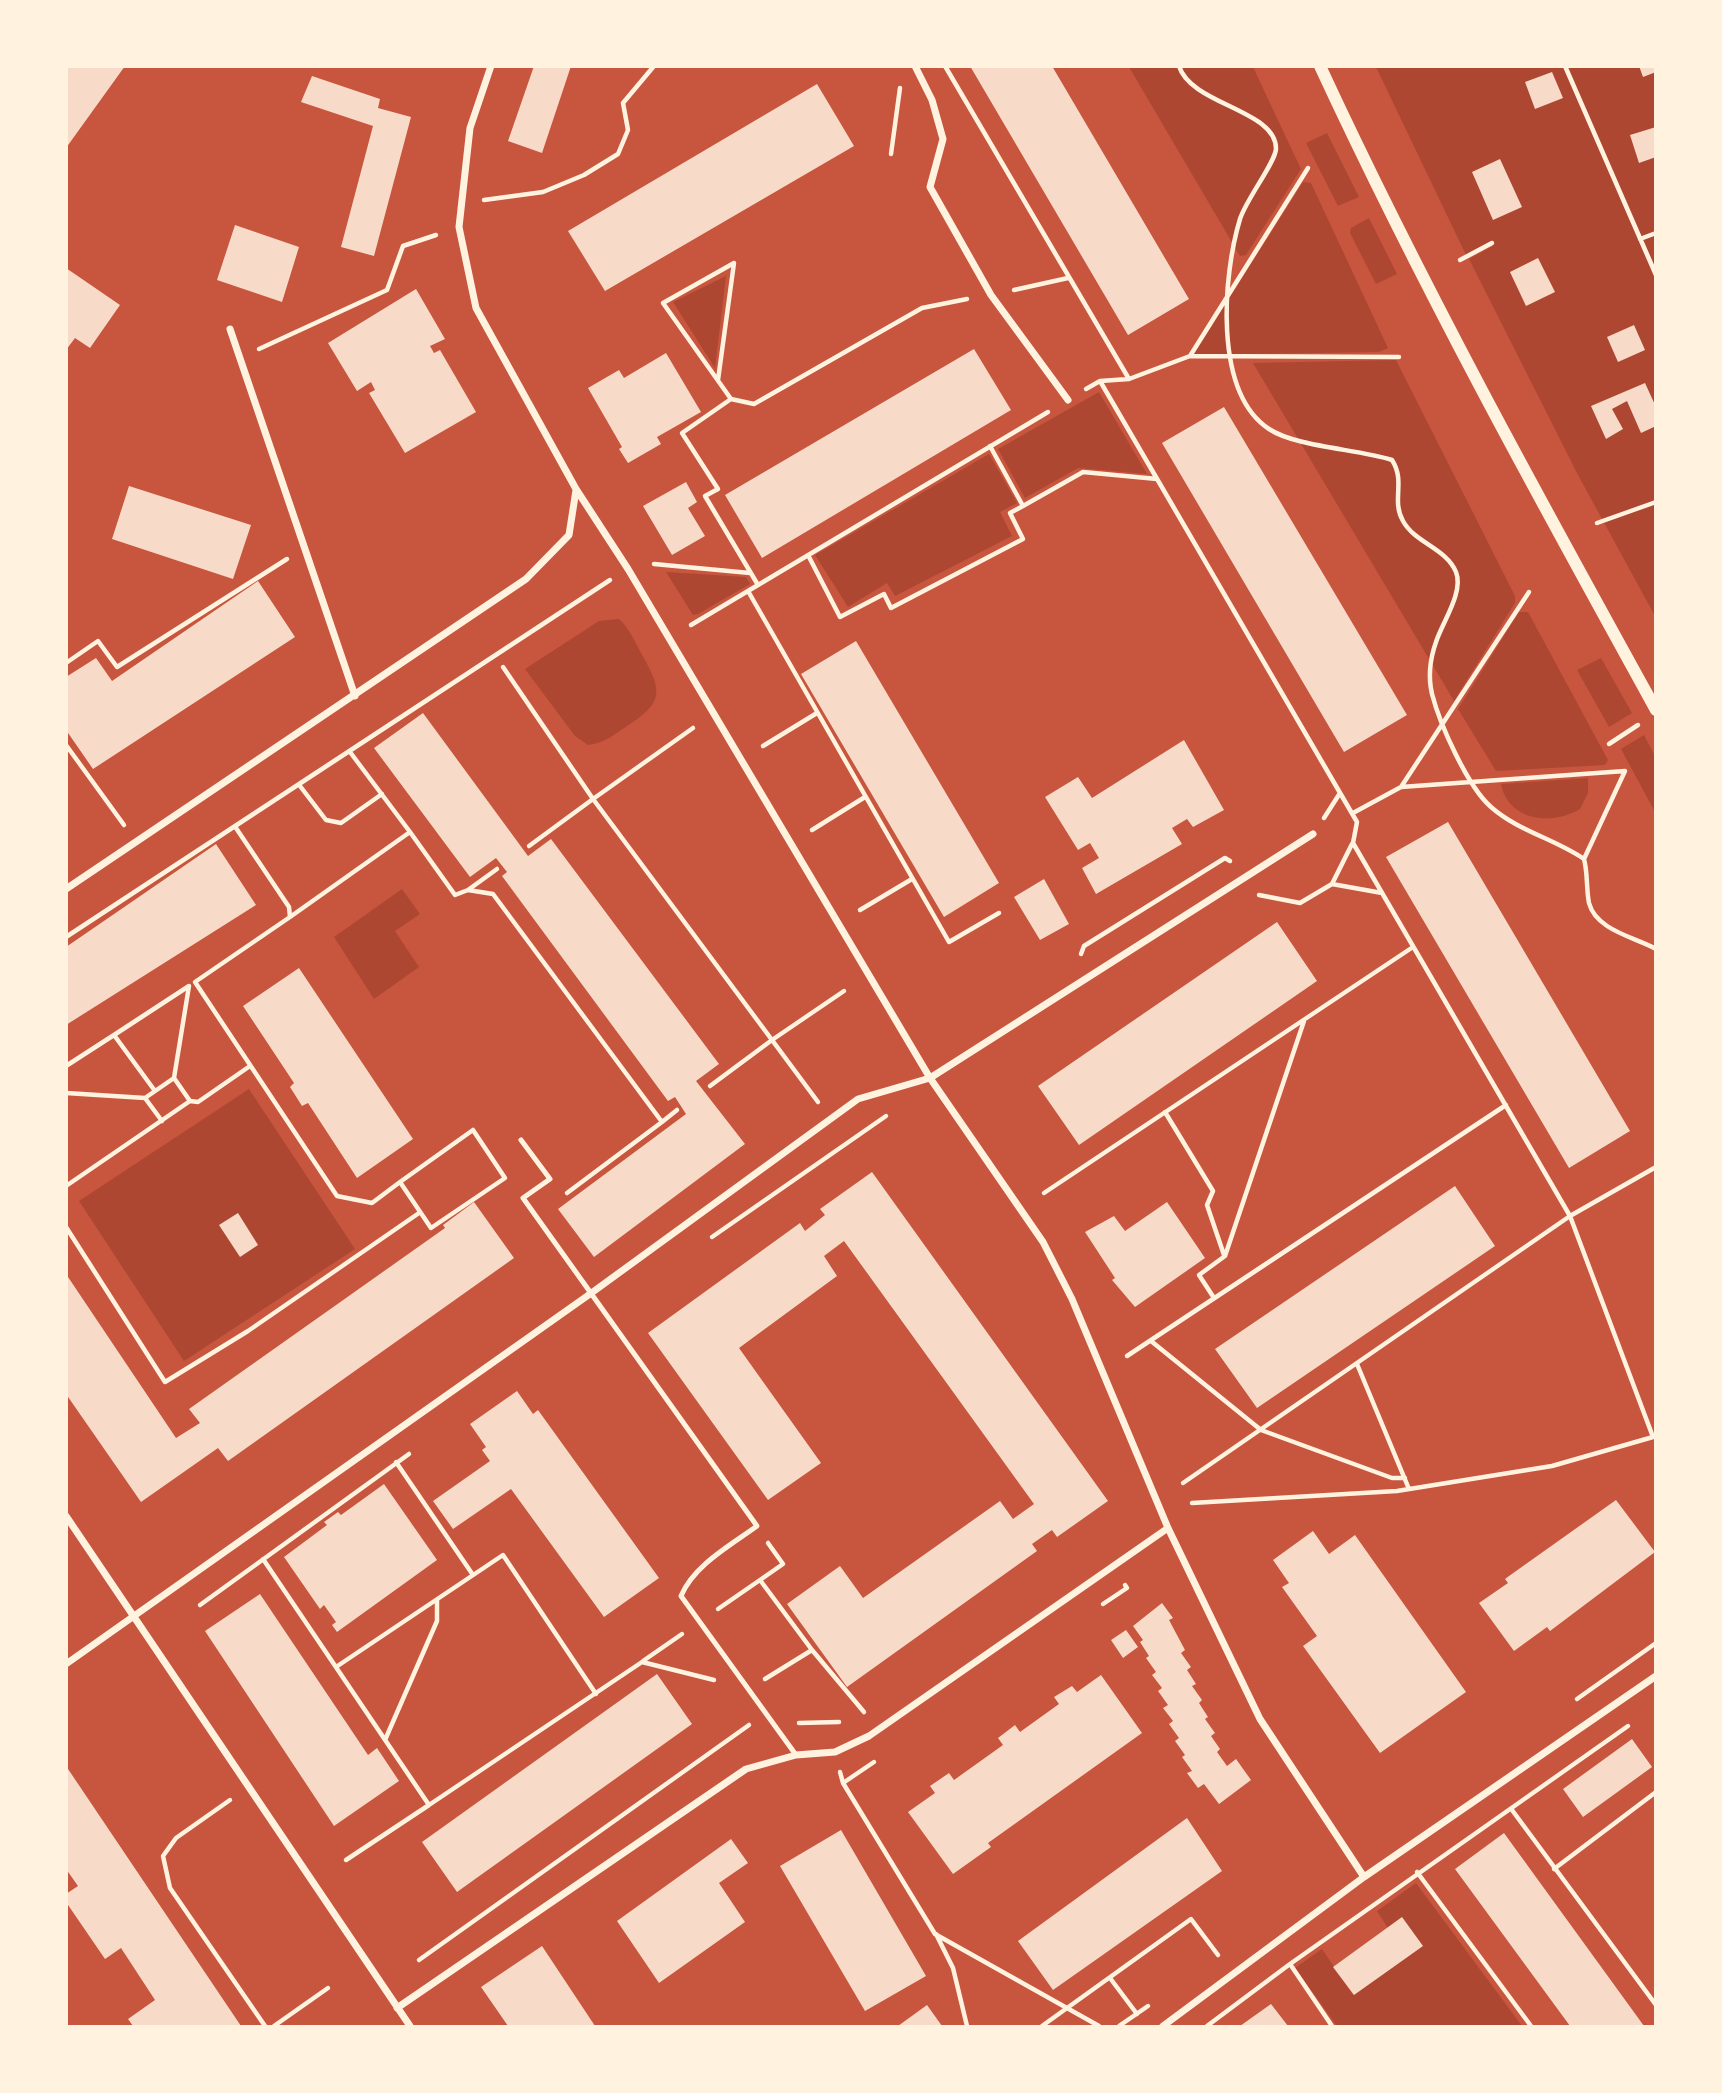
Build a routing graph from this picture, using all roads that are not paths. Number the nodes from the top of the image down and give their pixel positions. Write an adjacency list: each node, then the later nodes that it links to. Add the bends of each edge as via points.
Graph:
1 (491, 66): 6 (street, via 470,128 459,227 476,308)
2 (915, 66): 5 (street, via 932,100 943,139 930,187 991,295)
3 (1320, 66): 8 (street, via 1381,198 1498,423)
4 (230, 329): 7 (street)
5 (1068, 400)
6 (576, 489): 7 (street, via 569,535 526,579); 11 (street)
7 (355, 696): 10 (street)
8 (1656, 710)
9 (1313, 834): 11 (street)
10 (66, 889)
11 (930, 1078): 13 (street, via 858,1099); 15 (street, via 1043,1242)
12 (521, 1140): 13 (lane, via 550,1179 523,1198)
13 (590, 1294): 16 (street); 19 (lane, via 757,1527 711,1560 681,1596)
14 (66, 1516): 16 (street)
15 (1168, 1528): 19 (street, via 869,1736 835,1752); 20 (street, via 1260,1719)
16 (134, 1616): 17 (street); 21 (street)
17 (66, 1664)
18 (1656, 1676): 20 (street)
19 (796, 1755): 21 (street, via 746,1769)
20 (1364, 1877): 23 (street)
21 (397, 2008): 22 (street)
22 (410, 2026)
23 (1163, 2026)

